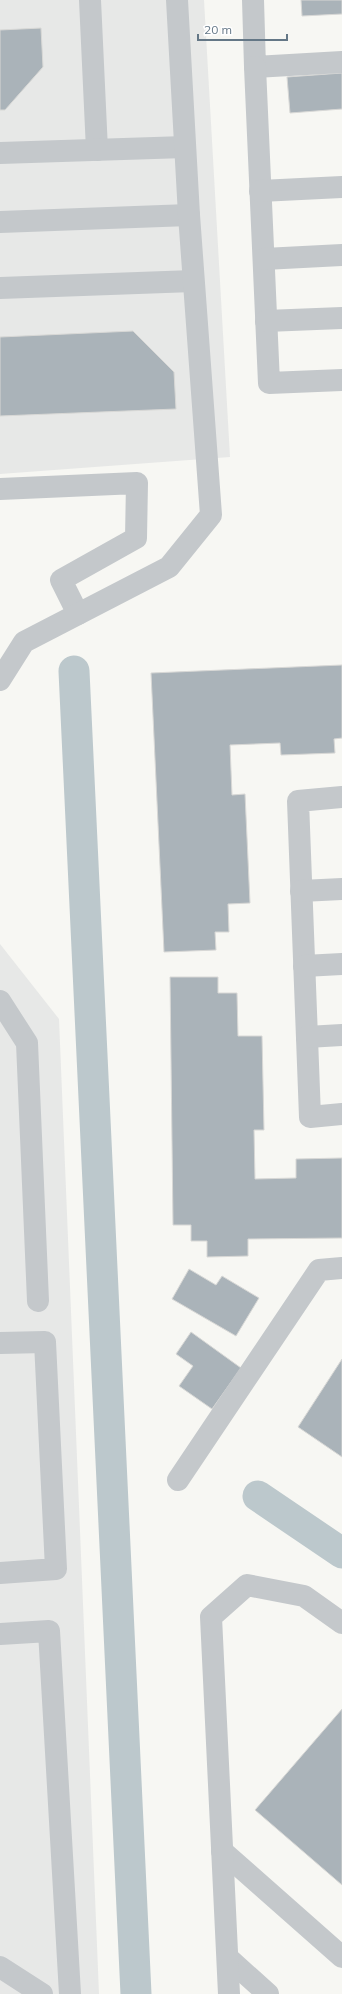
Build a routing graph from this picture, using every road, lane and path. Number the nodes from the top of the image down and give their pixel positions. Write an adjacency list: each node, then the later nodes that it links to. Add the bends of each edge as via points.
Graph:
1 (90, 0): 7 (lane)
2 (177, 0): 6 (lane)
3 (252, 0): 5 (lane)
4 (342, 62): 5 (lane)
5 (254, 67): 10 (lane)
6 (185, 147): 7 (lane); 11 (lane)
7 (97, 150): 8 (lane)
8 (0, 154)
9 (342, 187): 10 (lane)
10 (260, 191): 14 (lane)
11 (189, 215): 12 (lane); 15 (lane)
12 (0, 222)
13 (342, 255): 14 (lane)
14 (264, 259): 18 (lane)
15 (193, 281): 16 (lane); 21 (lane, via 211,515 169,568)
16 (0, 288)
17 (342, 318): 18 (lane)
18 (266, 321): 19 (lane, via 269,383)
19 (342, 380)
20 (0, 489): 21 (lane, via 137,483 136,538 61,580)
21 (78, 614): 22 (lane, via 24,642)
22 (0, 680)
23 (342, 798): 25 (lane, via 298,801)
24 (342, 888): 25 (lane)
25 (301, 891): 27 (lane)
26 (342, 964): 27 (lane)
27 (304, 966): 30 (lane)
28 (0, 1002): 33 (lane, via 27,1043)
29 (342, 1035): 30 (lane)
30 (307, 1037): 31 (lane, via 310,1116)
31 (342, 1114)
32 (342, 1268): 35 (lane, via 318,1270)
33 (38, 1301)
34 (0, 1343): 36 (lane, via 45,1342 56,1569)
35 (178, 1480)
36 (0, 1573)
37 (342, 1622): 39 (lane, via 304,1596 247,1585 210,1617)
38 (0, 1634): 44 (lane, via 49,1631)
39 (222, 1851): 40 (lane); 41 (lane)
40 (342, 1957)
41 (228, 1958): 45 (lane); 46 (lane)
42 (0, 1967): 43 (lane)
43 (42, 1994)
44 (70, 1994)
45 (229, 1994)
46 (268, 1994)

